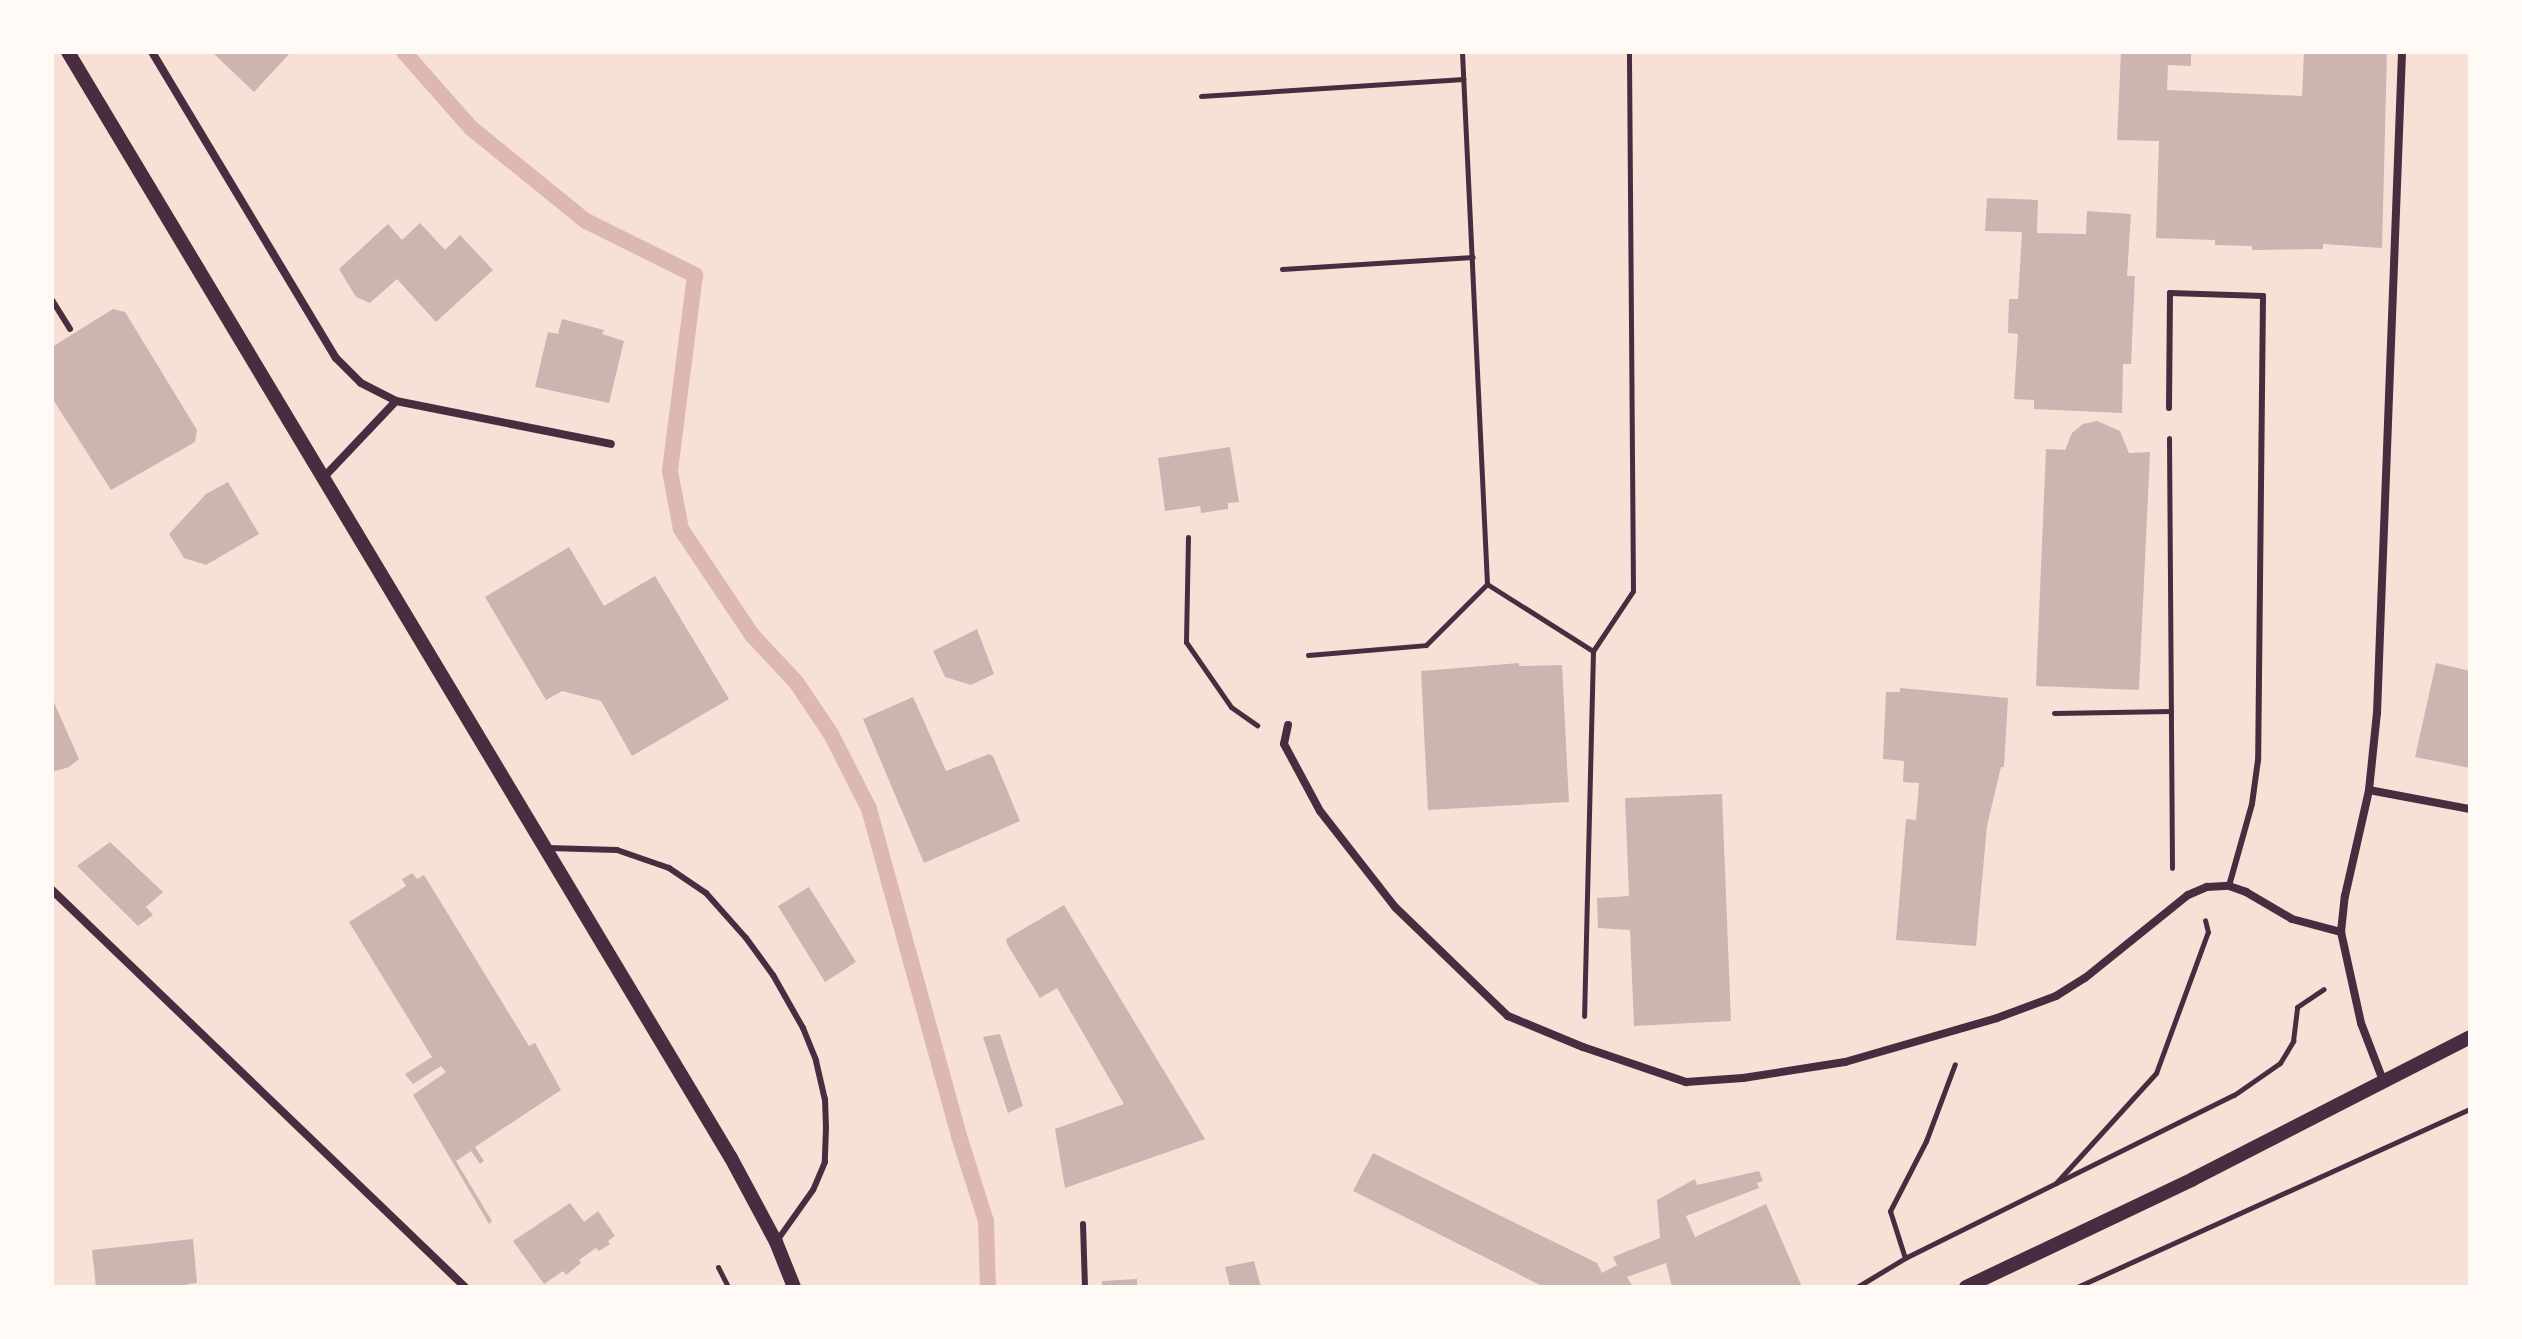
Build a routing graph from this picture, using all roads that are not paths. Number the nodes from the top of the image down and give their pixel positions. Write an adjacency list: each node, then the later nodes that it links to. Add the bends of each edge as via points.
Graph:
1 (68, 52): 9 (street)
2 (152, 52): 6 (street, via 336,358 361,383)
3 (2402, 52): 11 (street, via 2377,713)
4 (52, 300): 5 (lane)
5 (70, 329)
6 (396, 401): 8 (street); 9 (street)
7 (2169, 408): 14 (lane, via 2170,293 2263,296 2258,760 2252,804)
8 (611, 444)
9 (323, 478): 13 (street)
10 (1288, 725): 14 (street, via 1284,744 1320,811 1395,907 1508,1016 1686,1082 1845,1062 1997,1018 2056,996 2085,978 2188,895)
11 (2369, 790): 12 (street); 16 (street)
12 (2470, 809)
13 (548, 848): 20 (street); 20 (lane, via 617,850 669,868 706,893 773,975 816,1061 826,1127 825,1162 813,1190)
14 (2229, 886): 16 (street, via 2292,919)
15 (52, 890): 21 (street)
16 (2341, 932): 18 (street, via 2361,1023)
17 (2470, 1037): 18 (street)
18 (2384, 1083): 24 (street)
19 (1083, 1224): 23 (lane)
20 (776, 1242): 22 (street)
21 (465, 1287)
22 (794, 1287)
23 (1085, 1287)
24 (1966, 1287)

